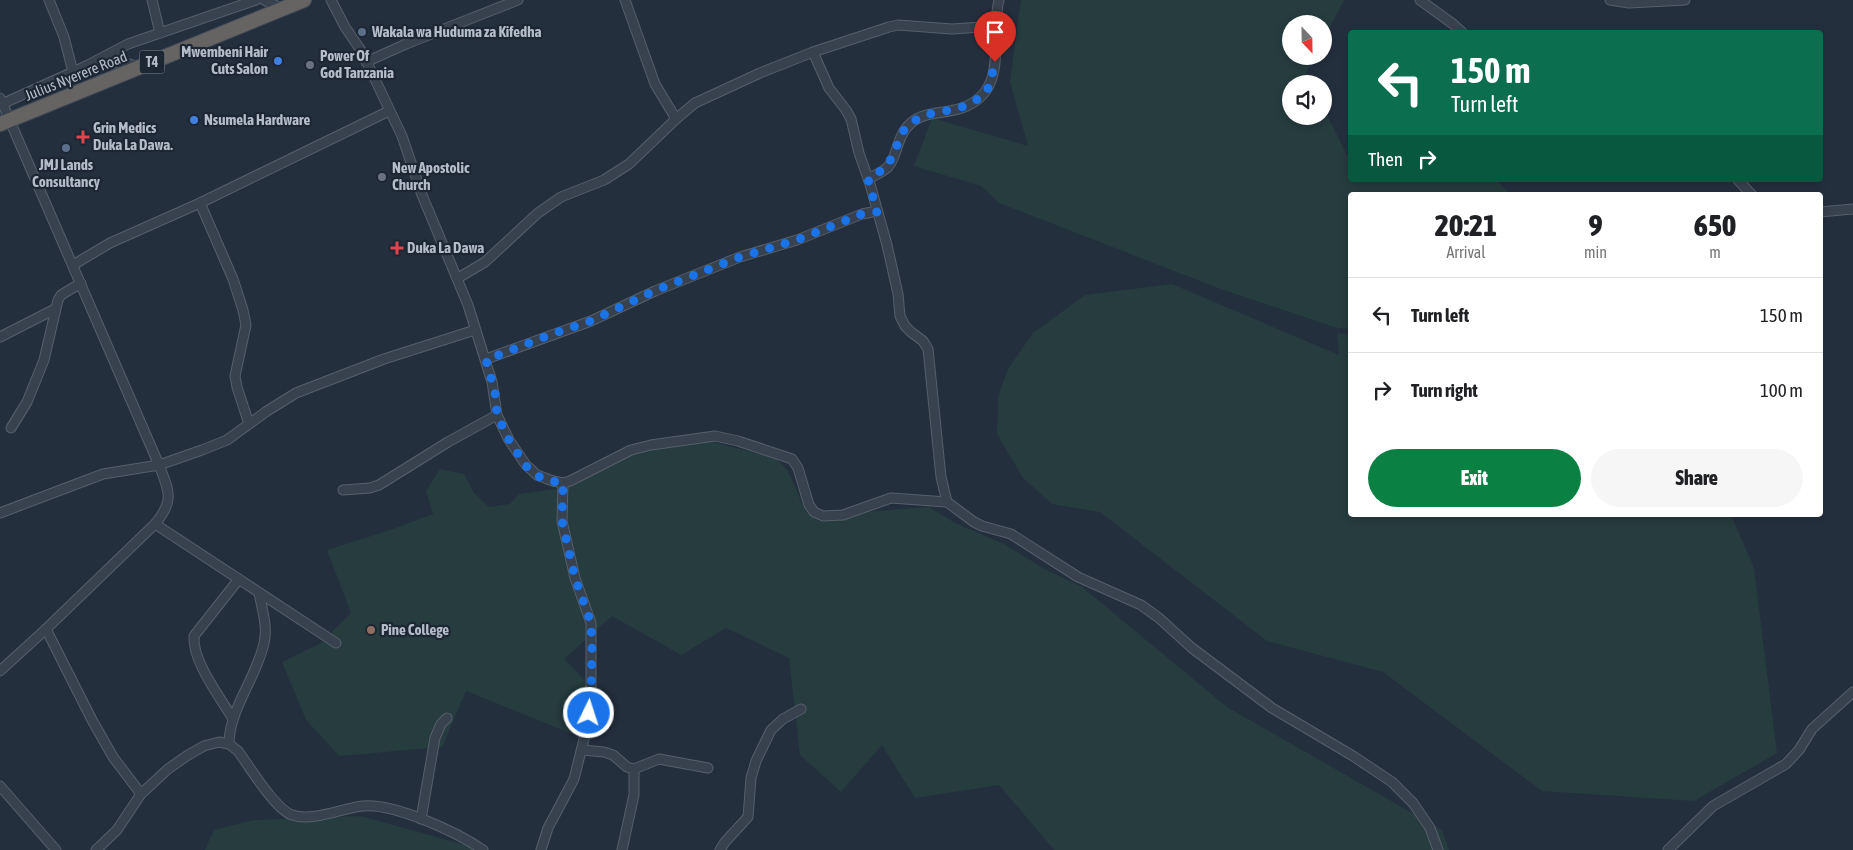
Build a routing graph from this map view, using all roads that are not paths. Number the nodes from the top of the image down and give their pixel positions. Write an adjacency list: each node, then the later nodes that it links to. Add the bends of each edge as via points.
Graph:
1 (49, 0): 21 (street)
2 (152, 0): 16 (street)
3 (256, 0): 16 (street)
4 (264, 0): 13 (street)
5 (304, 0): 13 (highway, Julius Nyerere Road / T4)
6 (331, 0): 18 (street)
7 (518, 0): 18 (street)
8 (625, 0): 24 (street, via 655,84)
9 (999, 0): 14 (street)
10 (1420, 0): 15 (street)
11 (1610, 0): 12 (street, via 1629,3)
12 (1685, 0)
13 (283, 9): 20 (highway, Julius Nyerere Road / T4)
14 (997, 26): 17 (street, via 952,29 889,27); 26 (street, via 995,62 989,87 980,98 960,108 917,119 904,130 887,167)
15 (1460, 30)
16 (160, 33): 19 (street, via 128,44)
17 (813, 52): 24 (street, via 695,102); 26 (street, via 829,88 850,116)
18 (366, 62): 23 (street)
19 (86, 66): 20 (street, via 122,62); 21 (street)
20 (140, 67): 25 (highway, Julius Nyerere Road / T4)
21 (73, 72): 22 (street)
22 (1, 101): 25 (street)
23 (389, 111): 29 (street); 34 (street)
24 (676, 118): 34 (street, via 629,164 604,180 553,202 485,262)
25 (4, 122): 33 (street)
26 (868, 179): 31 (street)
27 (1740, 182): 28 (street)
28 (1749, 192)
29 (200, 203): 33 (street); 41 (street, via 243,310 246,325 236,376)
30 (1853, 209): 32 (street)
31 (877, 212): 39 (street, via 862,214 797,240 740,257 654,291 591,321); 46 (street, via 898,294 900,316 905,326 928,349 940,472)
32 (1823, 212)
33 (73, 264): 35 (street)
34 (458, 278): 37 (street)
35 (81, 283): 36 (street, via 61,295); 43 (street)
36 (55, 309): 38 (street); 42 (street, via 44,360 27,402)
37 (475, 330): 39 (street); 41 (street, via 296,392)
38 (0, 337)
39 (486, 360): 40 (street, via 495,392)
40 (497, 415): 44 (street, via 509,440 530,470 546,480); 45 (street, via 379,485)
41 (249, 424): 43 (street, via 227,440)
42 (11, 428)
43 (159, 465): 47 (street, via 103,474); 48 (street, via 169,499)
44 (563, 483): 46 (street, via 631,450 715,436 792,460 798,468 809,505 823,516 843,514 891,498); 59 (street, via 562,521 575,578 591,623 591,700)
45 (343, 490)
46 (947, 502): 71 (street, via 974,522 1011,534 1078,577 1141,605 1272,708 1392,782 1413,803 1430,828)
47 (0, 513)
48 (155, 524): 49 (street); 51 (street)
49 (239, 579): 50 (street); 57 (street, via 194,636 193,644 197,657)
50 (259, 593): 52 (street); 57 (street, via 265,620 265,641)
51 (46, 629): 53 (street); 63 (street, via 113,757)
52 (336, 643)
53 (0, 671)
54 (1853, 692): 72 (street, via 1812,729 1786,764 1712,806)
55 (801, 709): 70 (street, via 771,730 751,778 748,817)
56 (447, 718): 64 (street, via 435,738)
57 (233, 719): 58 (street)
58 (229, 744): 63 (street, via 219,742 204,746 188,755); 64 (street, via 238,751 279,806 291,815 324,814 376,805)
59 (582, 750): 60 (street, via 613,755 627,767); 68 (street, via 574,779 548,828)
60 (634, 768): 61 (street, via 659,759); 69 (street, via 634,795)
61 (708, 768)
62 (0, 786): 65 (street)
63 (141, 794): 66 (street, via 117,830)
64 (421, 819): 67 (street)
65 (56, 850)
66 (96, 850)
67 (483, 850)
68 (541, 850)
69 (622, 850)
70 (720, 850)
71 (1438, 850)
72 (1668, 850)

